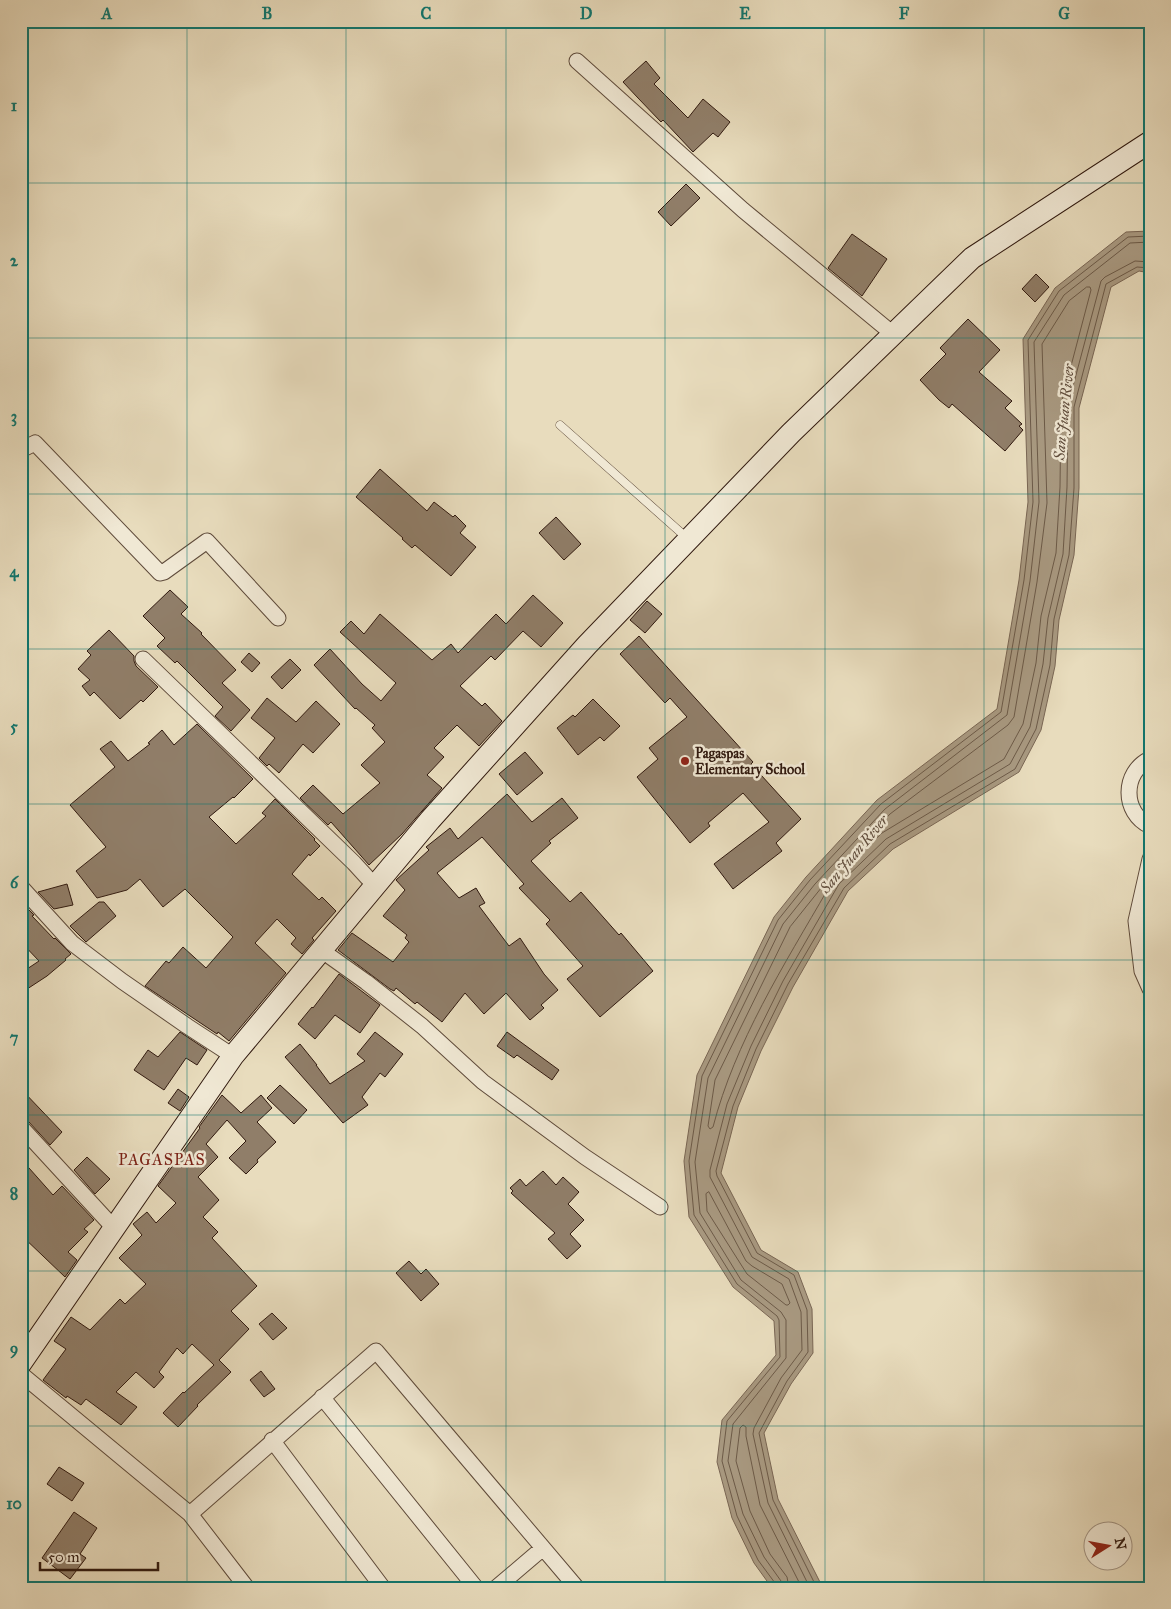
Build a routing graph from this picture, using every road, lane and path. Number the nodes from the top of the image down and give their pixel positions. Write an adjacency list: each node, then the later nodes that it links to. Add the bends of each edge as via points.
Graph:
1 (576, 61): 3 (street, via 743,210)
2 (1150, 142): 3 (main road, via 972,258)
3 (893, 334): 6 (main road)
4 (560, 425): 6 (lane)
5 (21, 450): 7 (street, via 35,443 160,573 207,541)
6 (689, 539): 12 (main road, via 580,653)
7 (278, 618)
8 (143, 659): 12 (street)
9 (1150, 759): 10 (street, via 1134,772 1128,798 1134,812)
10 (1150, 826)
11 (1150, 859): 15 (street, via 1136,920 1142,971)
12 (375, 886): 14 (main road)
13 (21, 887): 16 (street, via 72,943 130,987)
14 (321, 950): 16 (main road); 18 (street, via 422,1026 483,1082)
15 (1150, 990)
16 (233, 1056): 19 (main road)
17 (21, 1127): 19 (street)
18 (660, 1207)
19 (114, 1228): 20 (main road)
20 (23, 1355)
21 (21, 1374): 24 (street)
22 (322, 1398): 23 (street); 25 (street, via 376,1351); 28 (street)
23 (272, 1440): 24 (street); 27 (street)
24 (190, 1514): 26 (street)
25 (543, 1548): 29 (street); 30 (street)
26 (247, 1588)
27 (383, 1588)
28 (476, 1588)
29 (496, 1588)
30 (577, 1588)

